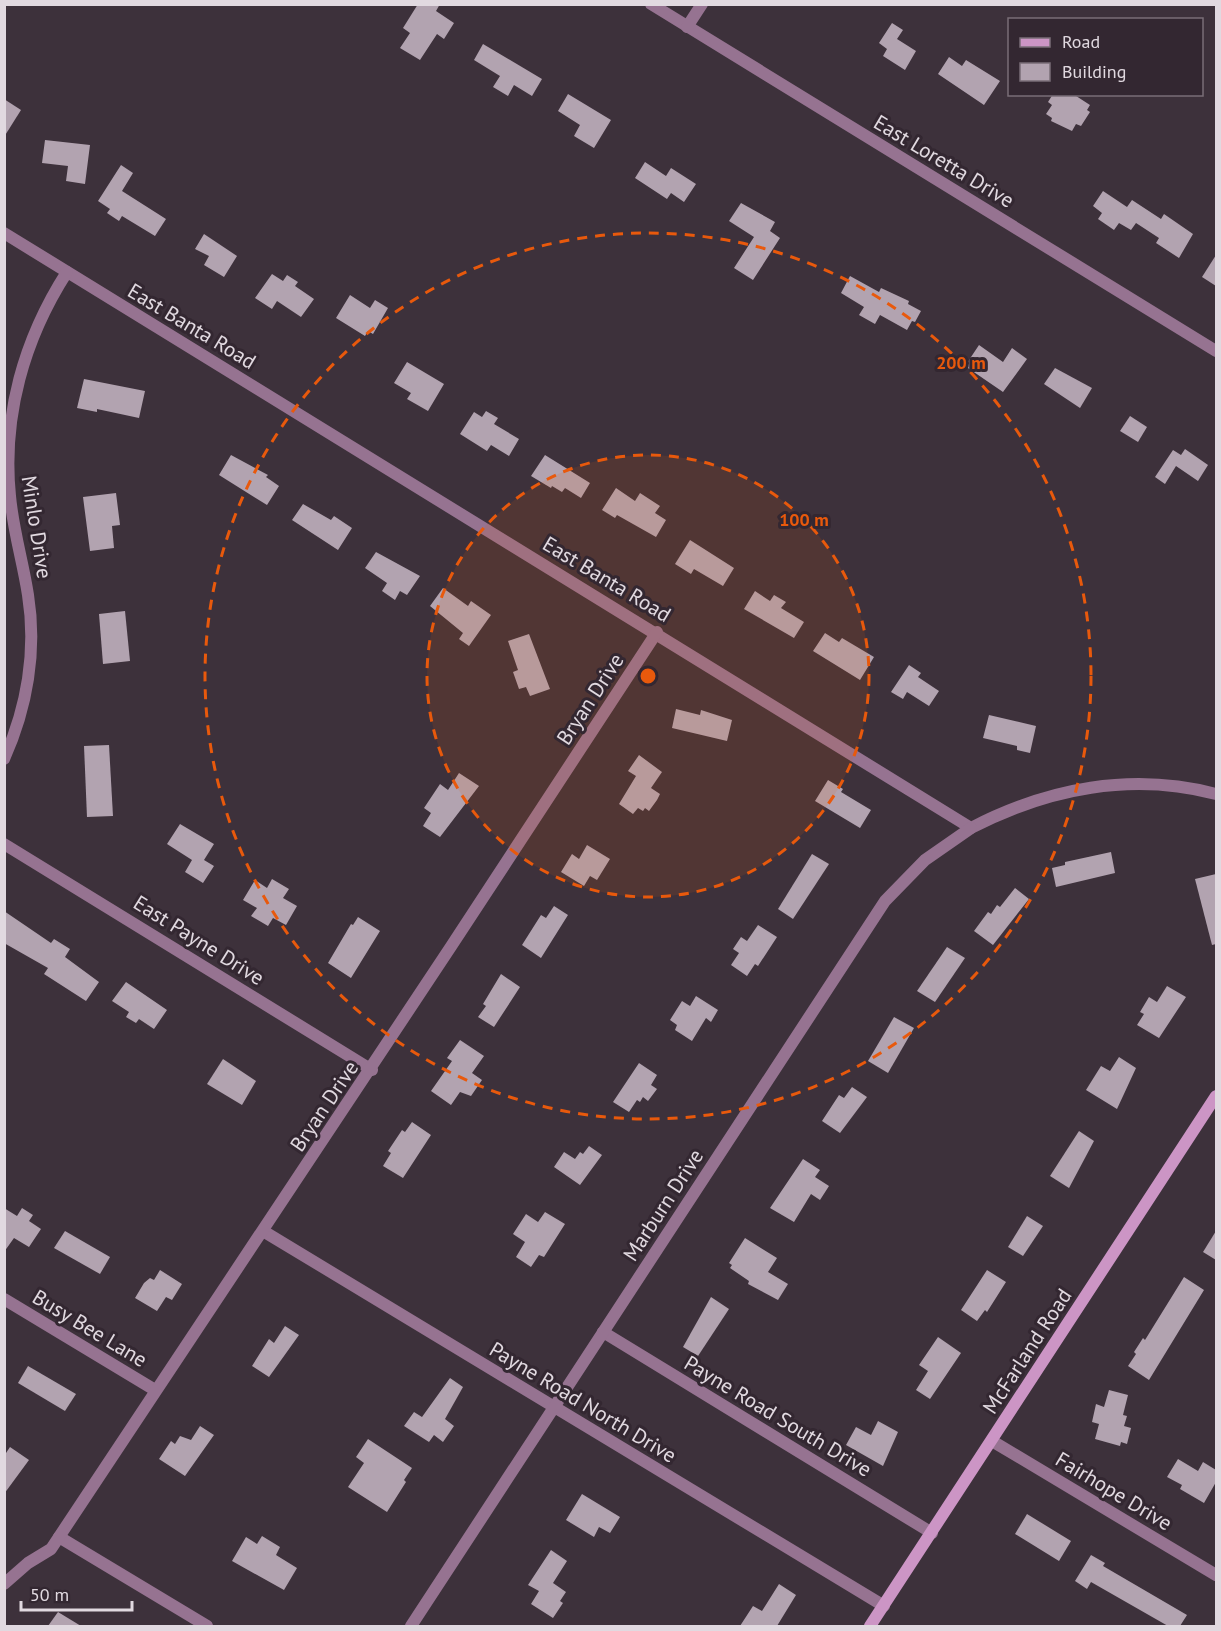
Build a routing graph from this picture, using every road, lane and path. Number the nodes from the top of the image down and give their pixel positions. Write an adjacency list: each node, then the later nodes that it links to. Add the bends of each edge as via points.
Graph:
1 (651, 4): 3 (street, East Loretta Drive)
2 (702, 4): 3 (street)
3 (687, 27): 6 (street, East Loretta Drive)
4 (4, 233): 5 (street, East Banta Road)
5 (67, 272): 7 (street, East Banta Road); 8 (street, Minlo Drive, via 32,337 11,417 10,499 28,594 31,641 22,708)
6 (1216, 351)
7 (657, 632): 10 (street, East Banta Road); 12 (street, Bryan Drive)
8 (4, 759)
9 (1216, 794): 10 (street, via 1157,783 1088,787 1028,803)
10 (971, 828): 16 (street, Marburn Drive, via 925,860 885,901)
11 (4, 844): 12 (street, East Payne Drive)
12 (372, 1070): 14 (street, Bryan Drive)
13 (1216, 1096): 19 (street, McFarland Road)
14 (263, 1231): 17 (street, Bryan Drive); 18 (street, Payne Road North Drive)
15 (4, 1299): 17 (street, Busy Bee Lane)
16 (603, 1332): 18 (street, Marburn Drive); 20 (street, Payne Road South Drive)
17 (155, 1390): 21 (street, Bryan Drive)
18 (554, 1408): 24 (street, Payne Road North Drive); 26 (street, Marburn Drive)
19 (992, 1441): 20 (street, McFarland Road); 22 (street, Fairhope Drive)
20 (932, 1533): 24 (street, McFarland Road)
21 (59, 1537): 23 (street, Bryan Drive, via 51,1549); 25 (street)
22 (1216, 1574)
23 (4, 1584)
24 (884, 1606): 27 (street, McFarland Road)
25 (207, 1626)
26 (411, 1626)
27 (870, 1626)

